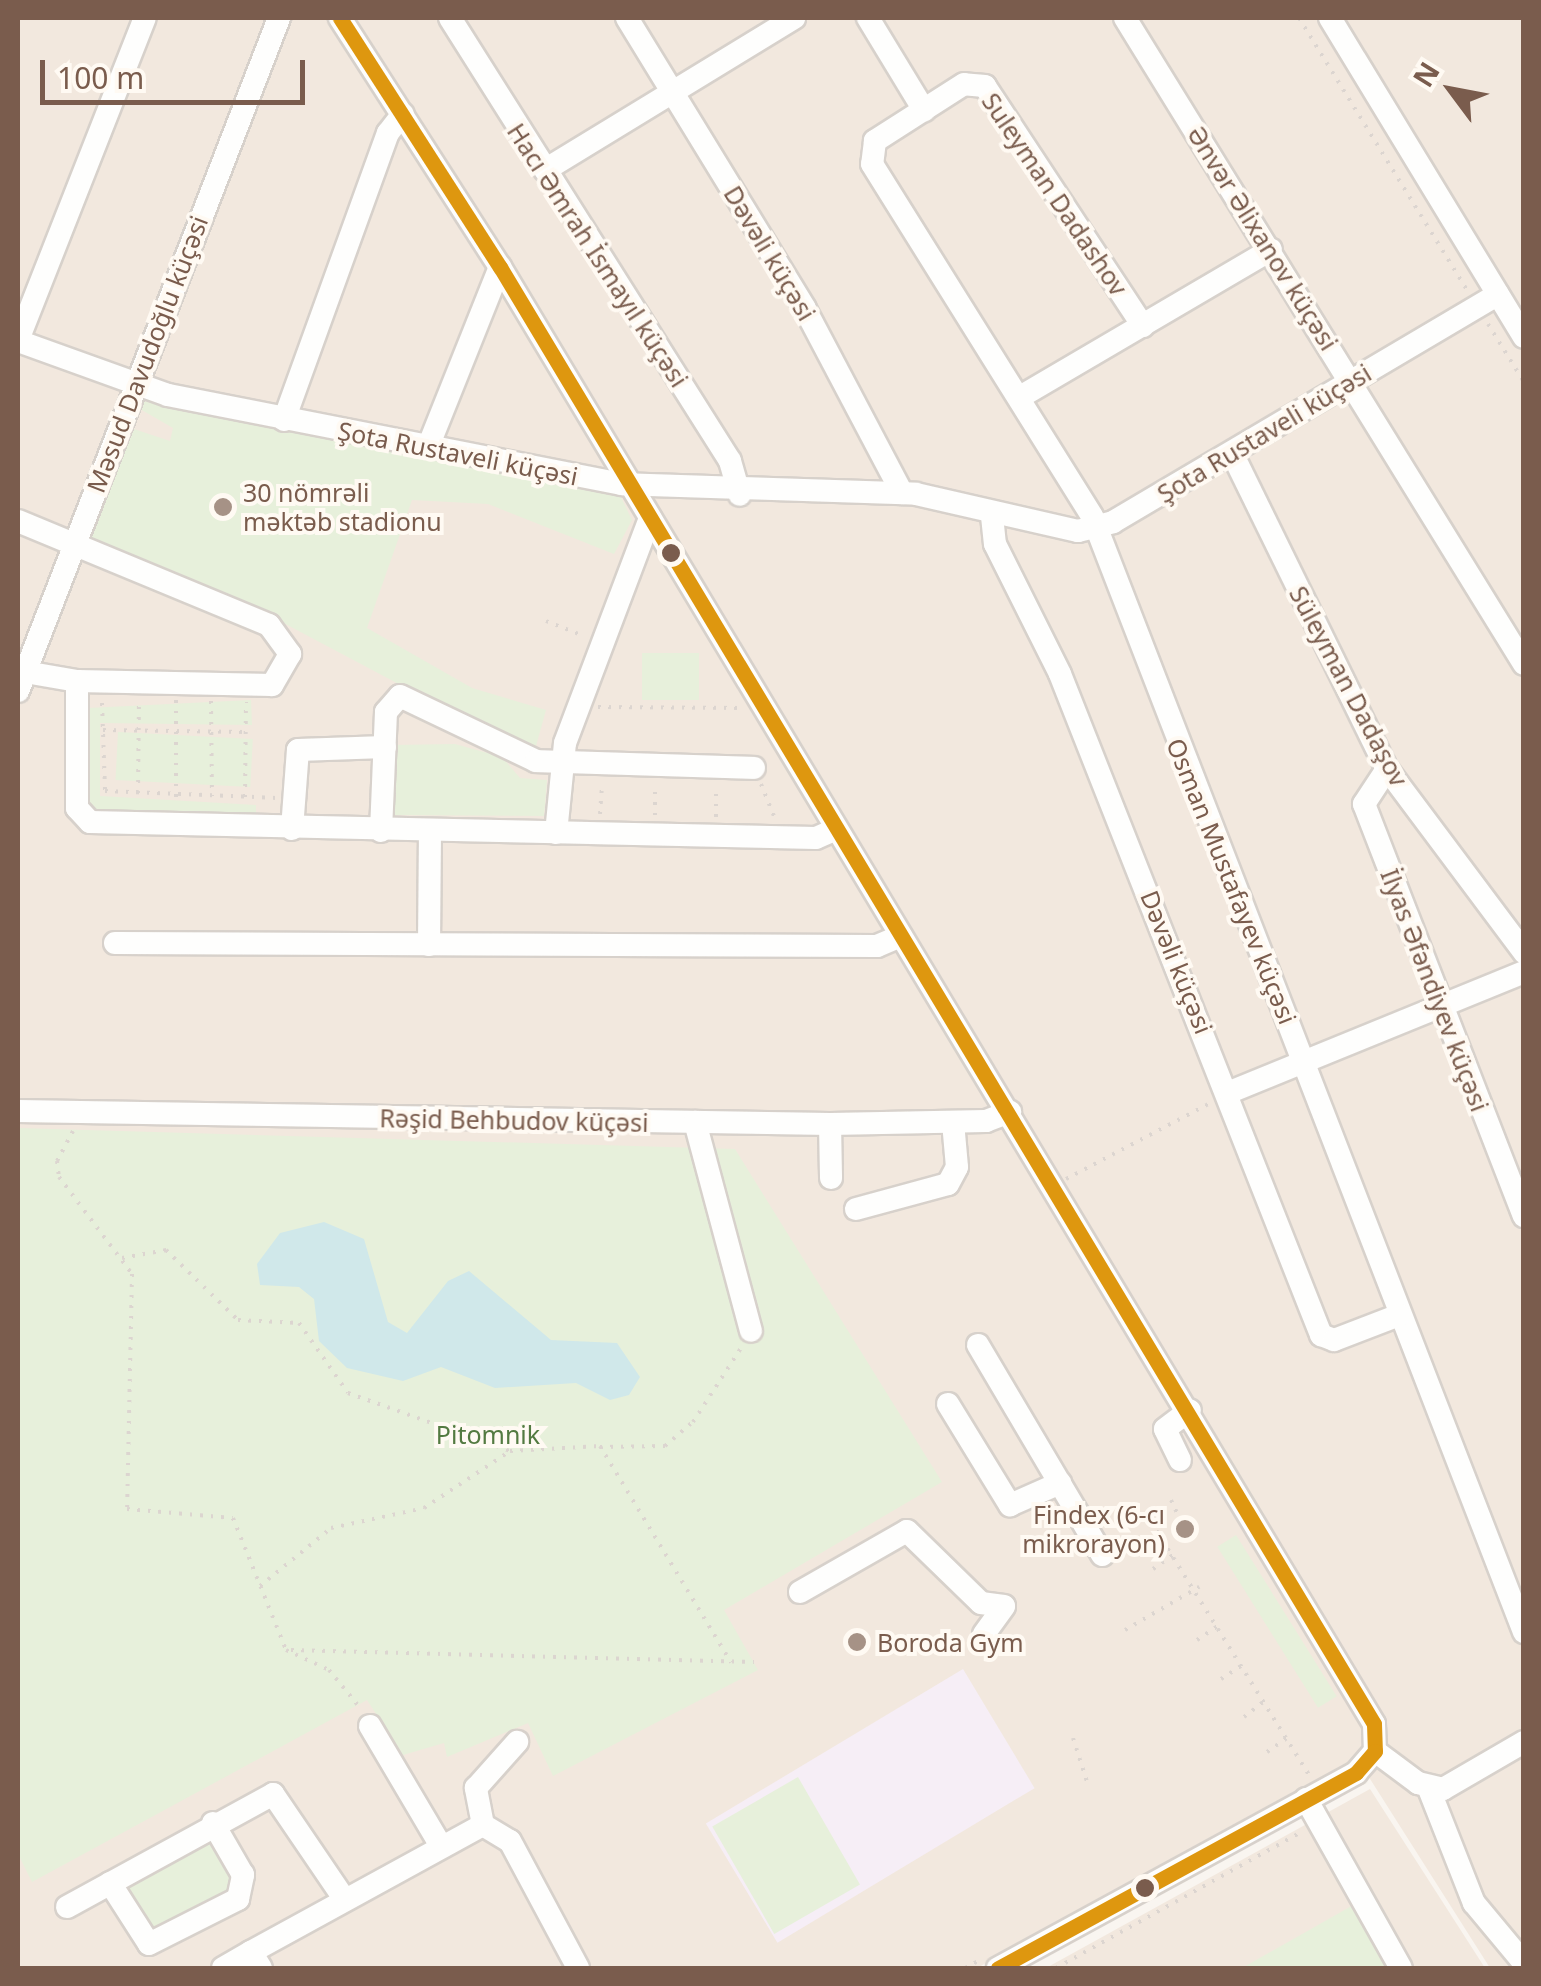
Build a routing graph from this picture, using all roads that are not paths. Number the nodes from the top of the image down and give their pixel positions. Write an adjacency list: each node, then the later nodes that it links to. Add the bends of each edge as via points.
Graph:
1 (144, 18): 20 (street)
2 (279, 18): 22 (street, Məsud Davudoğlu küçəsi)
3 (340, 18): 12 (street)
4 (450, 18): 14 (street, Hacı Əmrah İsmayıl küçəsi)
5 (626, 18): 10 (street, Dəvəli küçəsi)
6 (794, 18): 10 (street)
7 (868, 18): 11 (street)
8 (1125, 18): 15 (street, Ənvər Əlixanov küçəsi)
9 (1330, 18): 17 (street)
10 (672, 91): 14 (street); 28 (street, Dəvəli küçəsi, via 896,466)
11 (924, 110): 13 (street, Suleyman Dadashov, via 876,141); 18 (street, Suleyman Dadashov, via 964,84 985,86)
12 (404, 114): 16 (street); 24 (street, via 388,133)
13 (872, 164): 23 (street, Osman Mustafayev küçəsi)
14 (545, 170): 29 (street, Hacı Əmrah İsmayıl küçəsi, via 730,462)
15 (1271, 250): 18 (street); 21 (street, Ənvər Əlixanov küçəsi)
16 (500, 267): 25 (street); 27 (street)
17 (1498, 294): 19 (street); 21 (street, Şota Rustaveli küçəsi)
18 (1142, 326): 23 (street)
19 (1524, 338)
20 (18, 341): 22 (street, Şota Rustaveli küçəsi)
21 (1352, 382): 26 (street, Şota Rustaveli küçəsi); 35 (street, Ənvər Əlixanov küçəsi)
22 (133, 384): 24 (street, Şota Rustaveli küçəsi); 34 (street, Məsud Davudoğlu küçəsi)
23 (1020, 397): 33 (street, Osman Mustafayev küçəsi)
24 (284, 420): 25 (street, Şota Rustaveli küçəsi)
25 (428, 447): 27 (street, Şota Rustaveli küçəsi)
26 (1232, 453): 33 (street, Şota Rustaveli küçəsi); 41 (street, Süleyman Dadaşov)
27 (631, 486): 29 (street, Şota Rustaveli küçəsi); 31 (street)
28 (902, 493): 29 (street, Şota Rustaveli küçəsi); 30 (street, Şota Rustaveli küçəsi)
29 (740, 494)
30 (992, 516): 33 (street, Şota Rustaveli küçəsi); 54 (street, Dəvəli küçəsi, via 995,544 1060,674)
31 (650, 518): 39 (street); 43 (street)
32 (18, 520): 34 (street)
33 (1096, 529): 53 (street, Osman Mustafayev küçəsi)
34 (75, 543): 36 (street, Məsud Davudoğlu küçəsi); 37 (street, via 269,625 290,654 286,671 272,685)
35 (1524, 664)
36 (21, 682): 37 (street)
37 (89, 682): 42 (street, via 82,817)
38 (384, 747): 39 (street, via 386,712 400,696 520,756); 42 (street, via 303,746 292,762); 44 (street)
39 (559, 764): 40 (street); 46 (street)
40 (754, 768)
41 (1387, 769): 50 (street, Süleyman Dadaşov); 52 (street, İlyas Əfəndiyev küçəsi, via 1364,804)
42 (292, 828): 44 (street)
43 (834, 830): 46 (street, via 776,836); 47 (street)
44 (381, 831): 45 (street)
45 (430, 832): 46 (street); 49 (street)
46 (556, 834)
47 (901, 936): 49 (street, via 877,946); 56 (street)
48 (115, 943): 49 (street)
49 (429, 945)
50 (1524, 952)
51 (1524, 972): 52 (street)
52 (1438, 1009): 53 (street); 61 (street, İlyas Əfəndiyev küçəsi)
53 (1303, 1060): 54 (street); 65 (street, Osman Mustafayev küçəsi)
54 (1230, 1092): 65 (street, Dəvəli küçəsi, via 1320,1336 1334,1340)
55 (18, 1111): 57 (street, Rəşid Behbudov küçəsi)
56 (1010, 1112): 58 (street, Rəşid Behbudov küçəsi); 69 (street)
57 (695, 1122): 59 (street, Rəşid Behbudov küçəsi); 66 (street)
58 (953, 1122): 59 (street, Rəşid Behbudov küçəsi); 63 (street, via 957,1167 948,1184)
59 (830, 1124): 62 (street)
60 (1524, 1150): 61 (street)
61 (1501, 1160): 64 (street, İlyas Əfəndiyev küçəsi)
62 (830, 1178)
63 (856, 1209)
64 (1524, 1216)
65 (1399, 1315): 74 (street, Osman Mustafayev küçəsi)
66 (751, 1331)
67 (978, 1345): 71 (street)
68 (948, 1404): 71 (street, via 1010,1506)
69 (1190, 1410): 70 (street, via 1165,1429); 81 (street, via 1374,1724)
70 (1180, 1460)
71 (1060, 1483): 72 (street)
72 (1102, 1555)
73 (1524, 1564): 74 (street)
74 (1499, 1572): 76 (street, Osman Mustafayev küçəsi)
75 (800, 1592): 77 (street, via 907,1531 981,1603 1004,1606)
76 (1524, 1632)
77 (984, 1634)
78 (370, 1726): 86 (street)
79 (517, 1742): 85 (street, via 476,1788)
80 (1524, 1742): 83 (street)
81 (1374, 1752): 82 (street); 83 (street)
82 (1308, 1788): 90 (street); 96 (street, via 1319,1822)
83 (1429, 1789): 92 (street, via 1486,1925)
84 (213, 1823): 87 (street); 87 (street, via 243,1876 238,1899 148,1944); 88 (street, via 258,1798 285,1799)
85 (483, 1825): 86 (street); 94 (street, via 510,1841)
86 (441, 1846): 88 (street)
87 (110, 1883): 89 (street)
88 (345, 1900): 91 (street)
89 (67, 1907)
90 (1042, 1958): 95 (street)
91 (256, 1960): 93 (street)
92 (1524, 1963)
93 (223, 1968)
94 (578, 1968)
95 (998, 1968)
96 (1402, 1968)

